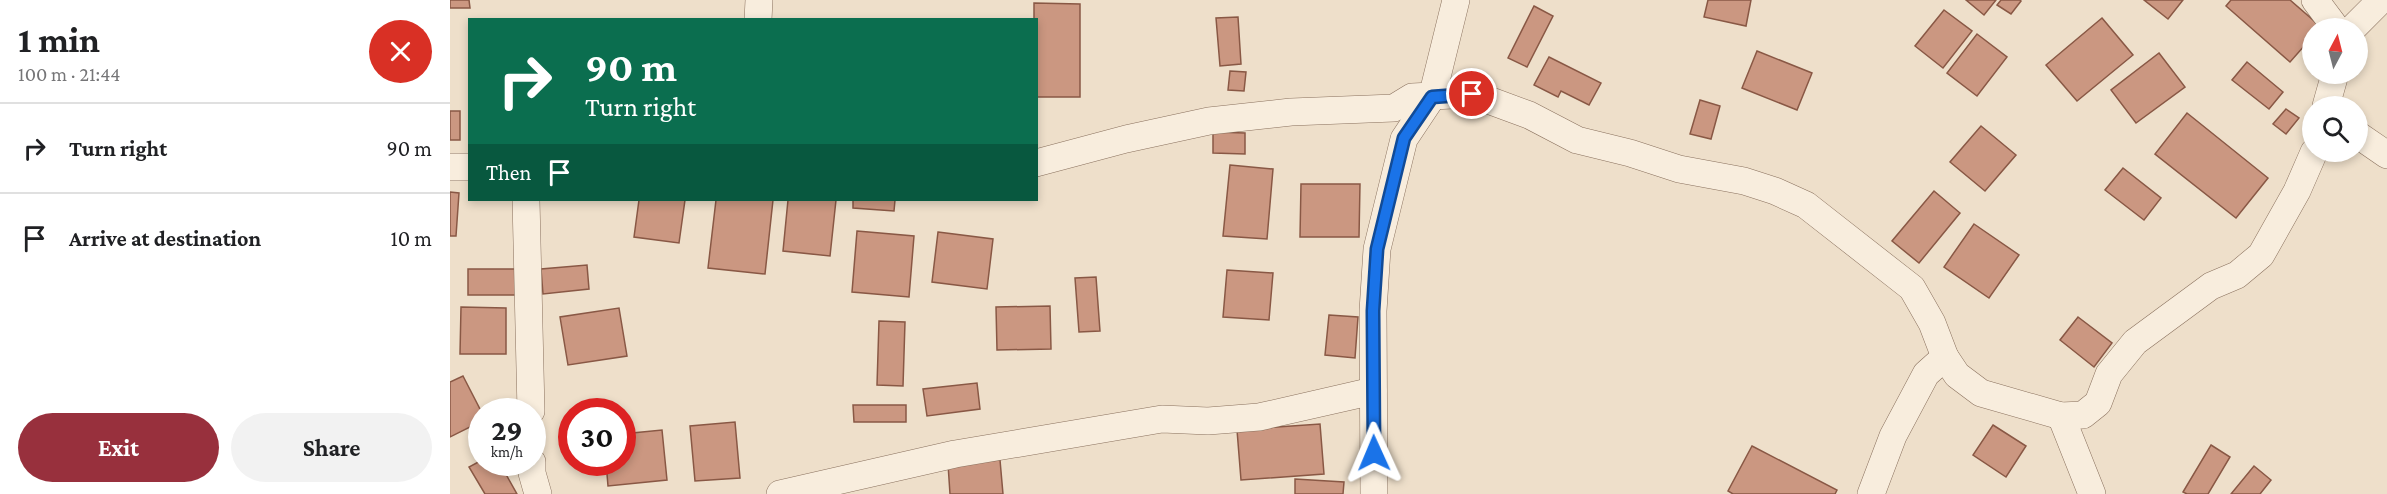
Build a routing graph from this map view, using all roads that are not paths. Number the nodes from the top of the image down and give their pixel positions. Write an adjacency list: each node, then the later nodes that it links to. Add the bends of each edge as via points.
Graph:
1 (759, 0): 5 (street)
2 (1456, 0): 8 (street)
3 (2314, 0): 6 (street)
4 (2381, 0): 7 (street)
5 (758, 18)
6 (2328, 18)
7 (2363, 18)
8 (1432, 97): 12 (street, via 1412,97 1394,108 1291,112 1209,121); 16 (street, via 1472,94 1529,115 1577,140 1679,169 1744,181 1806,205 1912,288); 17 (street, via 1404,138 1377,249)
9 (2368, 142): 10 (street)
10 (2387, 155)
11 (2310, 162): 19 (street, via 2261,255 2135,342 2109,374 2098,403 2083,415)
12 (1038, 163)
13 (450, 167): 14 (street)
14 (468, 167)
15 (526, 201): 18 (street)
16 (1945, 357): 19 (street, via 1957,375 1981,393); 24 (street, via 1926,374 1893,436)
17 (1373, 391): 22 (street, via 1259,417 1162,419 955,454); 23 (street)
18 (531, 398)
19 (2061, 416): 25 (street)
20 (533, 476): 21 (street)
21 (538, 494)
22 (780, 494)
23 (1374, 494)
24 (1871, 494)
25 (2092, 494)

